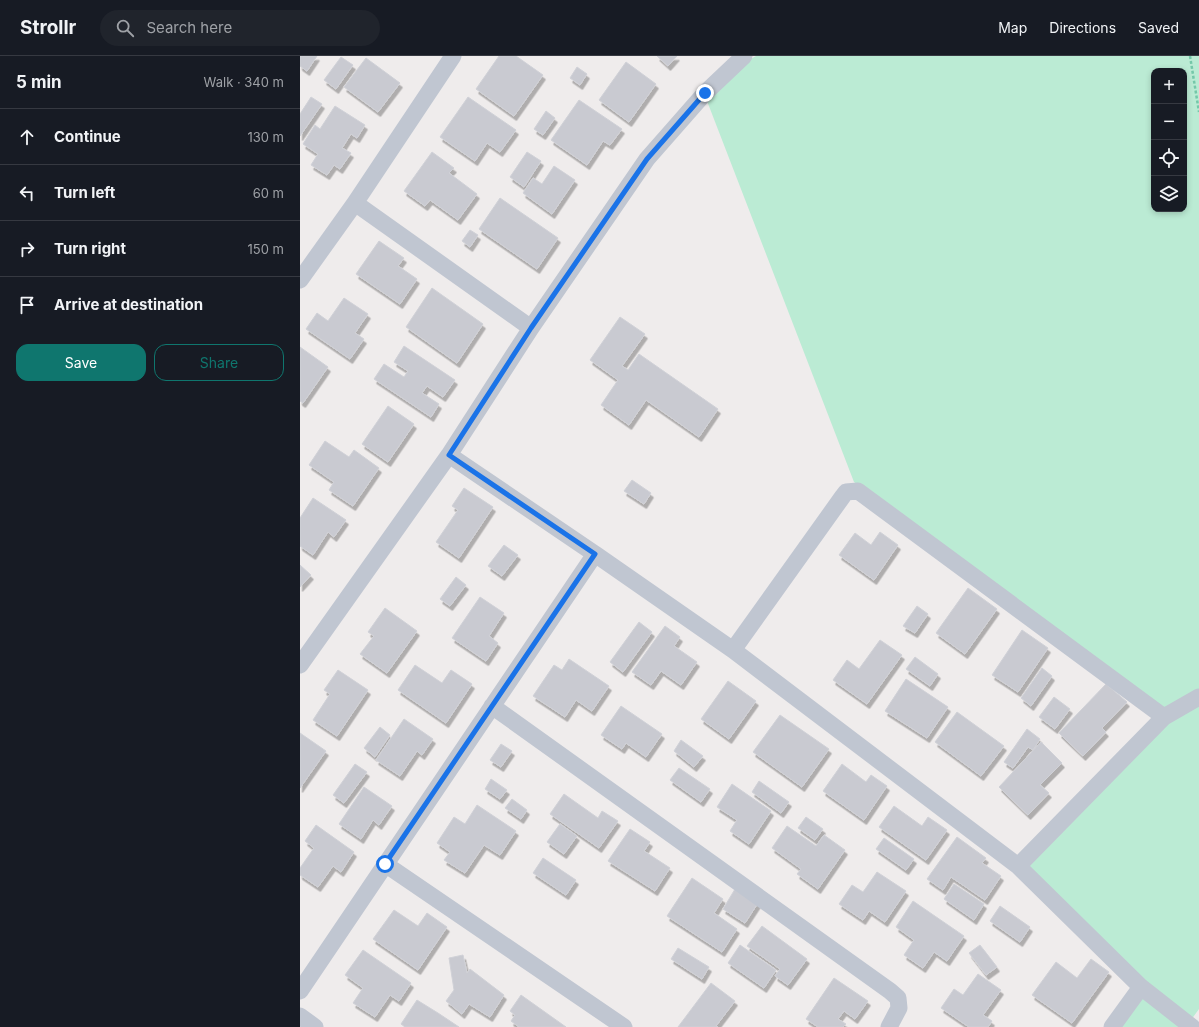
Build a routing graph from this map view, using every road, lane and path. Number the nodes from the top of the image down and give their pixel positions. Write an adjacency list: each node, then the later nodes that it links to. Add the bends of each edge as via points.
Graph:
1 (453, 56): 5 (street)
2 (744, 56): 7 (street, via 705,93 647,159)
3 (1190, 56): 4 (path)
4 (1199, 112)
5 (355, 203): 6 (street); 7 (street)
6 (300, 280)
7 (531, 328): 8 (street)
8 (449, 455): 9 (street); 11 (street)
9 (595, 554): 10 (street); 13 (street)
10 (733, 650): 14 (street, via 846,492 858,491); 16 (street)
11 (300, 665)
12 (1199, 697): 14 (street)
13 (492, 706): 15 (street); 23 (street, via 890,991 898,998 899,1008)
14 (1164, 717): 16 (street)
15 (385, 864): 18 (street); 22 (street)
16 (1018, 866): 17 (street)
17 (1141, 987): 24 (street); 25 (street)
18 (300, 991)
19 (300, 1016): 21 (street)
20 (1199, 1020): 25 (street)
21 (315, 1027)
22 (624, 1027)
23 (888, 1027)
24 (1112, 1027)
25 (1192, 1027)

